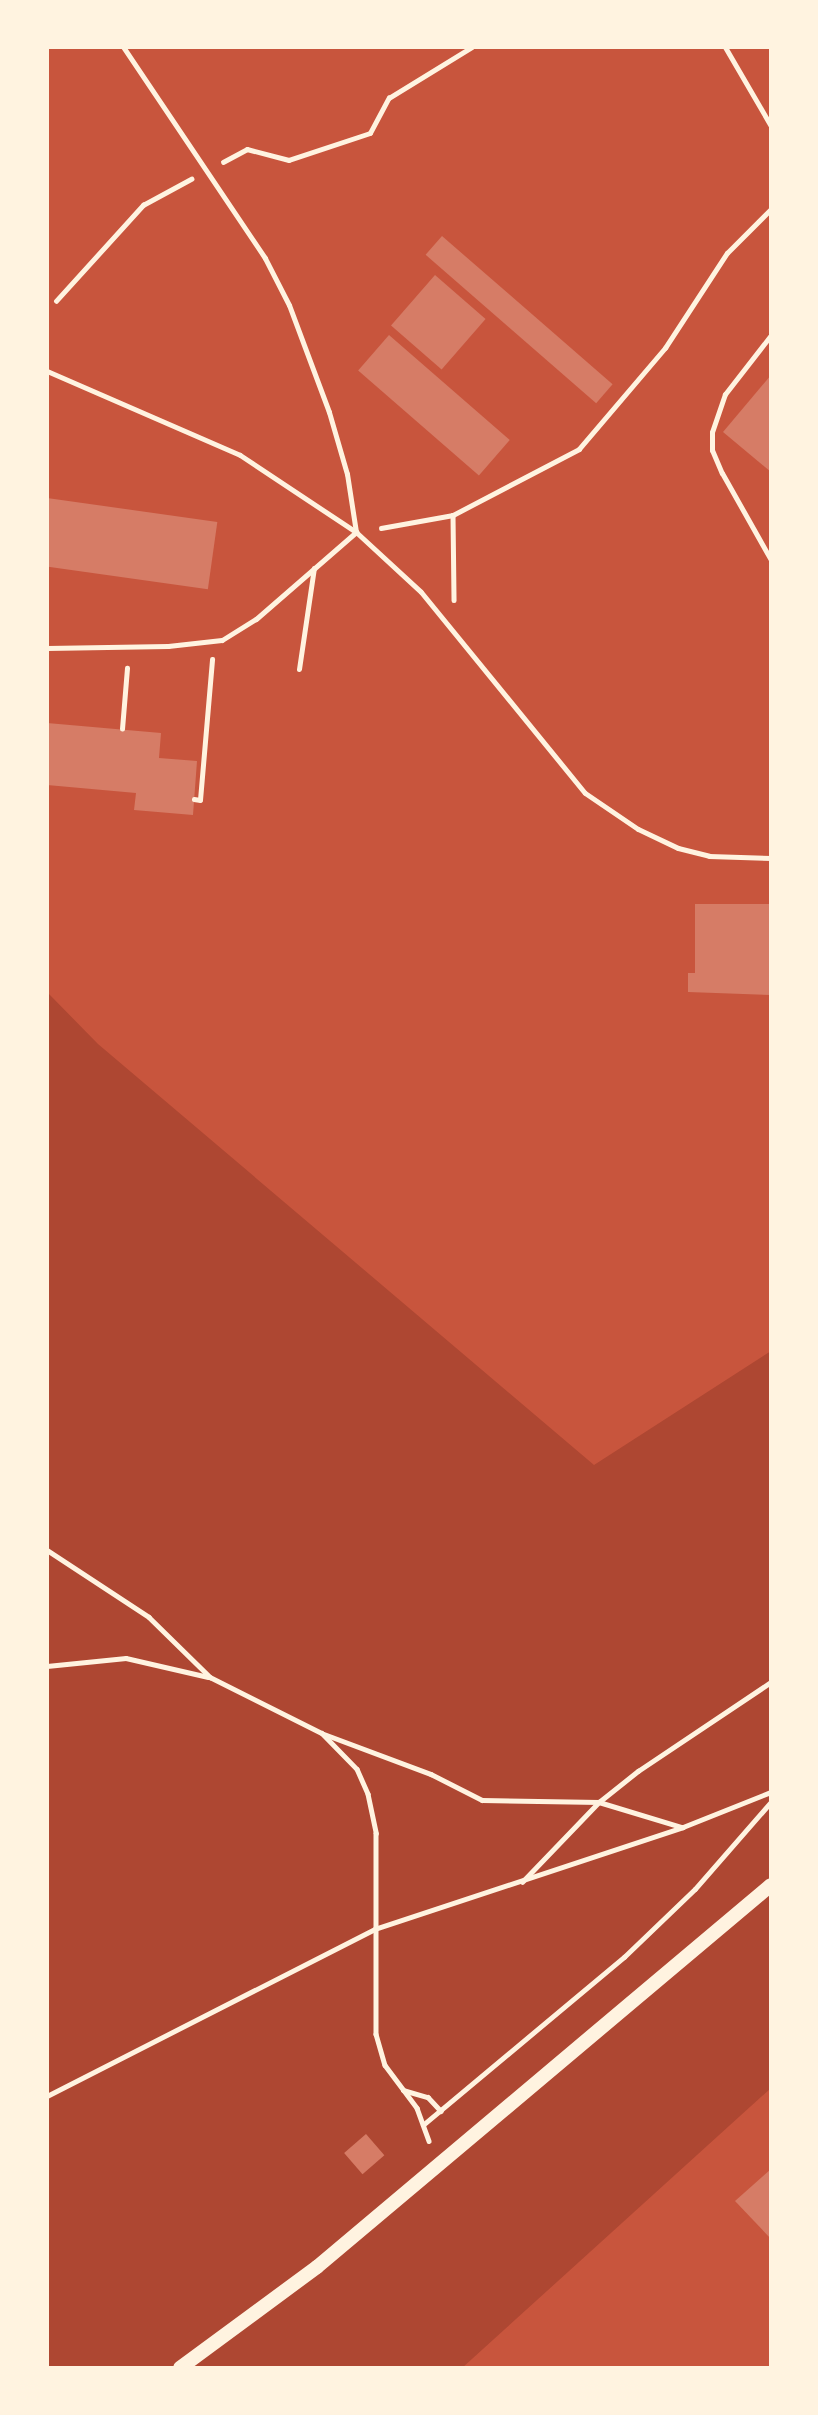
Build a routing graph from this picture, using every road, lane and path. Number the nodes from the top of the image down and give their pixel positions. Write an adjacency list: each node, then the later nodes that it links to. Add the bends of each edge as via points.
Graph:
1 (123, 47): 5 (lane)
2 (472, 47): 5 (path, via 389,98 370,133 289,160 247,149)
3 (724, 47): 4 (lane)
4 (771, 126)
5 (206, 171): 7 (path, via 143,205); 11 (lane, via 265,258 289,305 333,425)
6 (771, 209): 10 (path, via 727,253 665,348 579,449)
7 (56, 301)
8 (771, 335): 12 (lane, via 725,394 712,432 712,450)
9 (47, 371): 11 (lane, via 240,455)
10 (453, 515): 11 (path); 14 (path)
11 (356, 532): 13 (lane); 14 (lane)
12 (771, 560)
13 (314, 568): 15 (lane, via 256,619 222,640 168,646); 16 (lane)
14 (454, 629): 21 (lane, via 585,793 638,829 678,848 709,856)
15 (47, 648)
16 (299, 669)
17 (126, 674): 19 (path)
18 (211, 674): 20 (path, via 200,800)
19 (122, 729)
20 (194, 799)
21 (771, 858)
22 (47, 1550): 24 (path, via 149,1617)
23 (47, 1666): 24 (path, via 126,1658)
24 (210, 1677): 26 (path)
25 (771, 1682): 28 (path)
26 (322, 1733): 28 (path, via 431,1774 482,1800); 33 (path, via 357,1769 368,1794 376,1833)
27 (771, 1792): 30 (path)
28 (599, 1802): 30 (path); 31 (path)
29 (771, 1802): 36 (path, via 695,1889 624,1957)
30 (683, 1827): 31 (path)
31 (521, 1883): 33 (path)
32 (771, 1885): 37 (main road, via 317,2267)
33 (375, 1929): 34 (path, via 376,2034 385,2065); 35 (path)
34 (402, 2089): 36 (path, via 428,2097); 36 (path, via 423,2125)
35 (47, 2096)
36 (441, 2111)
37 (180, 2368)

